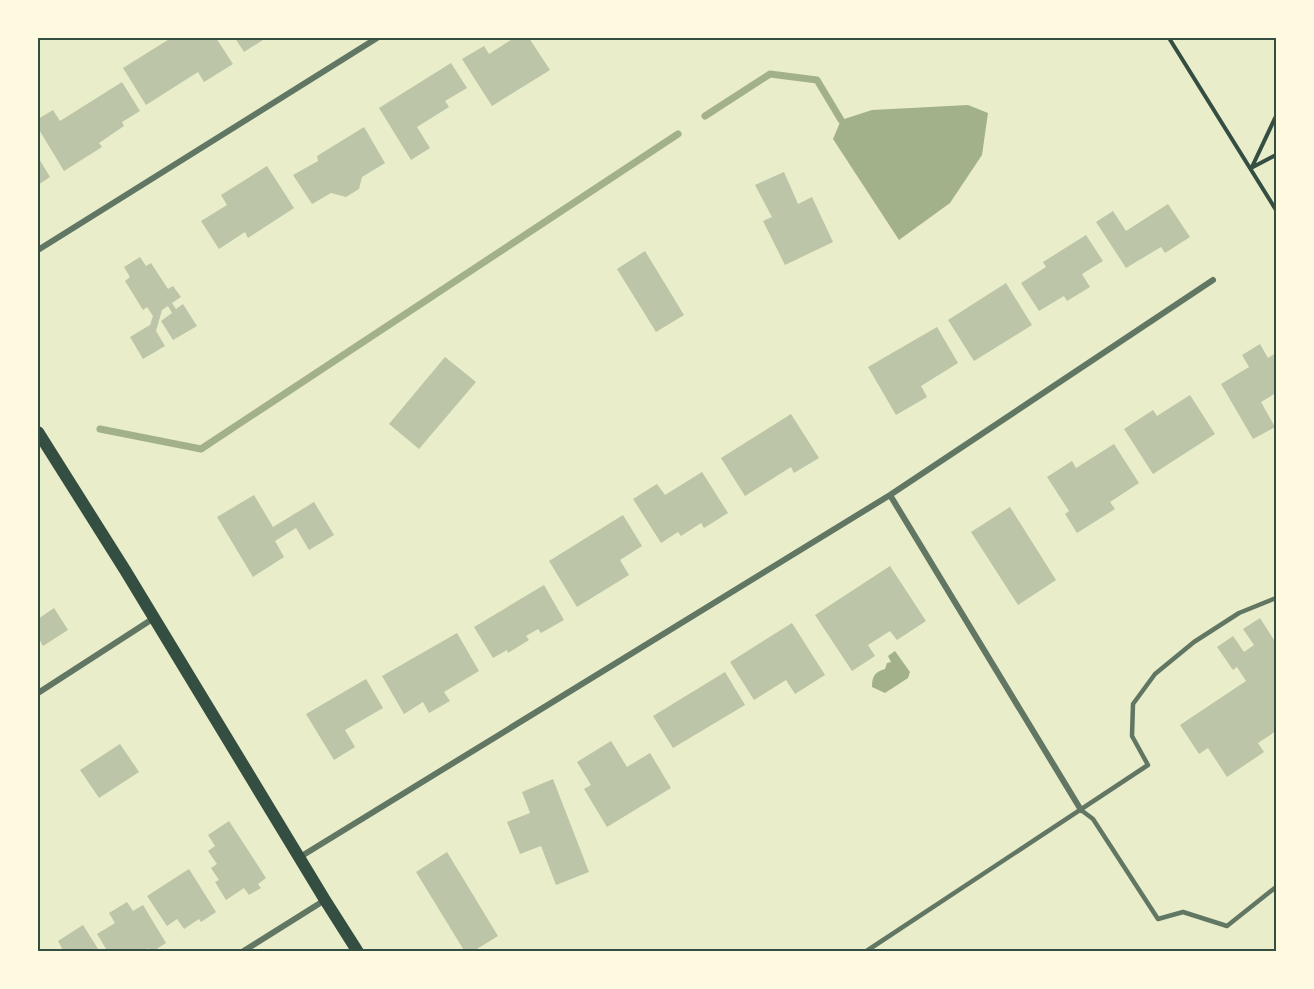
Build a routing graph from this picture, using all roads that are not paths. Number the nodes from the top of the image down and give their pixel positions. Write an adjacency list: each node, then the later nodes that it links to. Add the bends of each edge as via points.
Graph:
1 (377, 38): 2 (street)
2 (38, 250)
3 (1214, 280): 5 (street)
4 (38, 432): 7 (main road)
5 (890, 495): 9 (street); 10 (street)
6 (1276, 598): 9 (lane, via 1239,613 1155,674 1133,704 1132,736 1148,765)
7 (154, 618): 8 (street); 10 (main road)
8 (38, 693)
9 (1081, 810): 11 (lane, via 1093,819 1158,919 1184,912 1227,926); 15 (lane)
10 (300, 857): 12 (main road)
11 (1276, 887)
12 (325, 900): 13 (street); 14 (main road)
13 (242, 951)
14 (358, 951)
15 (865, 951)

